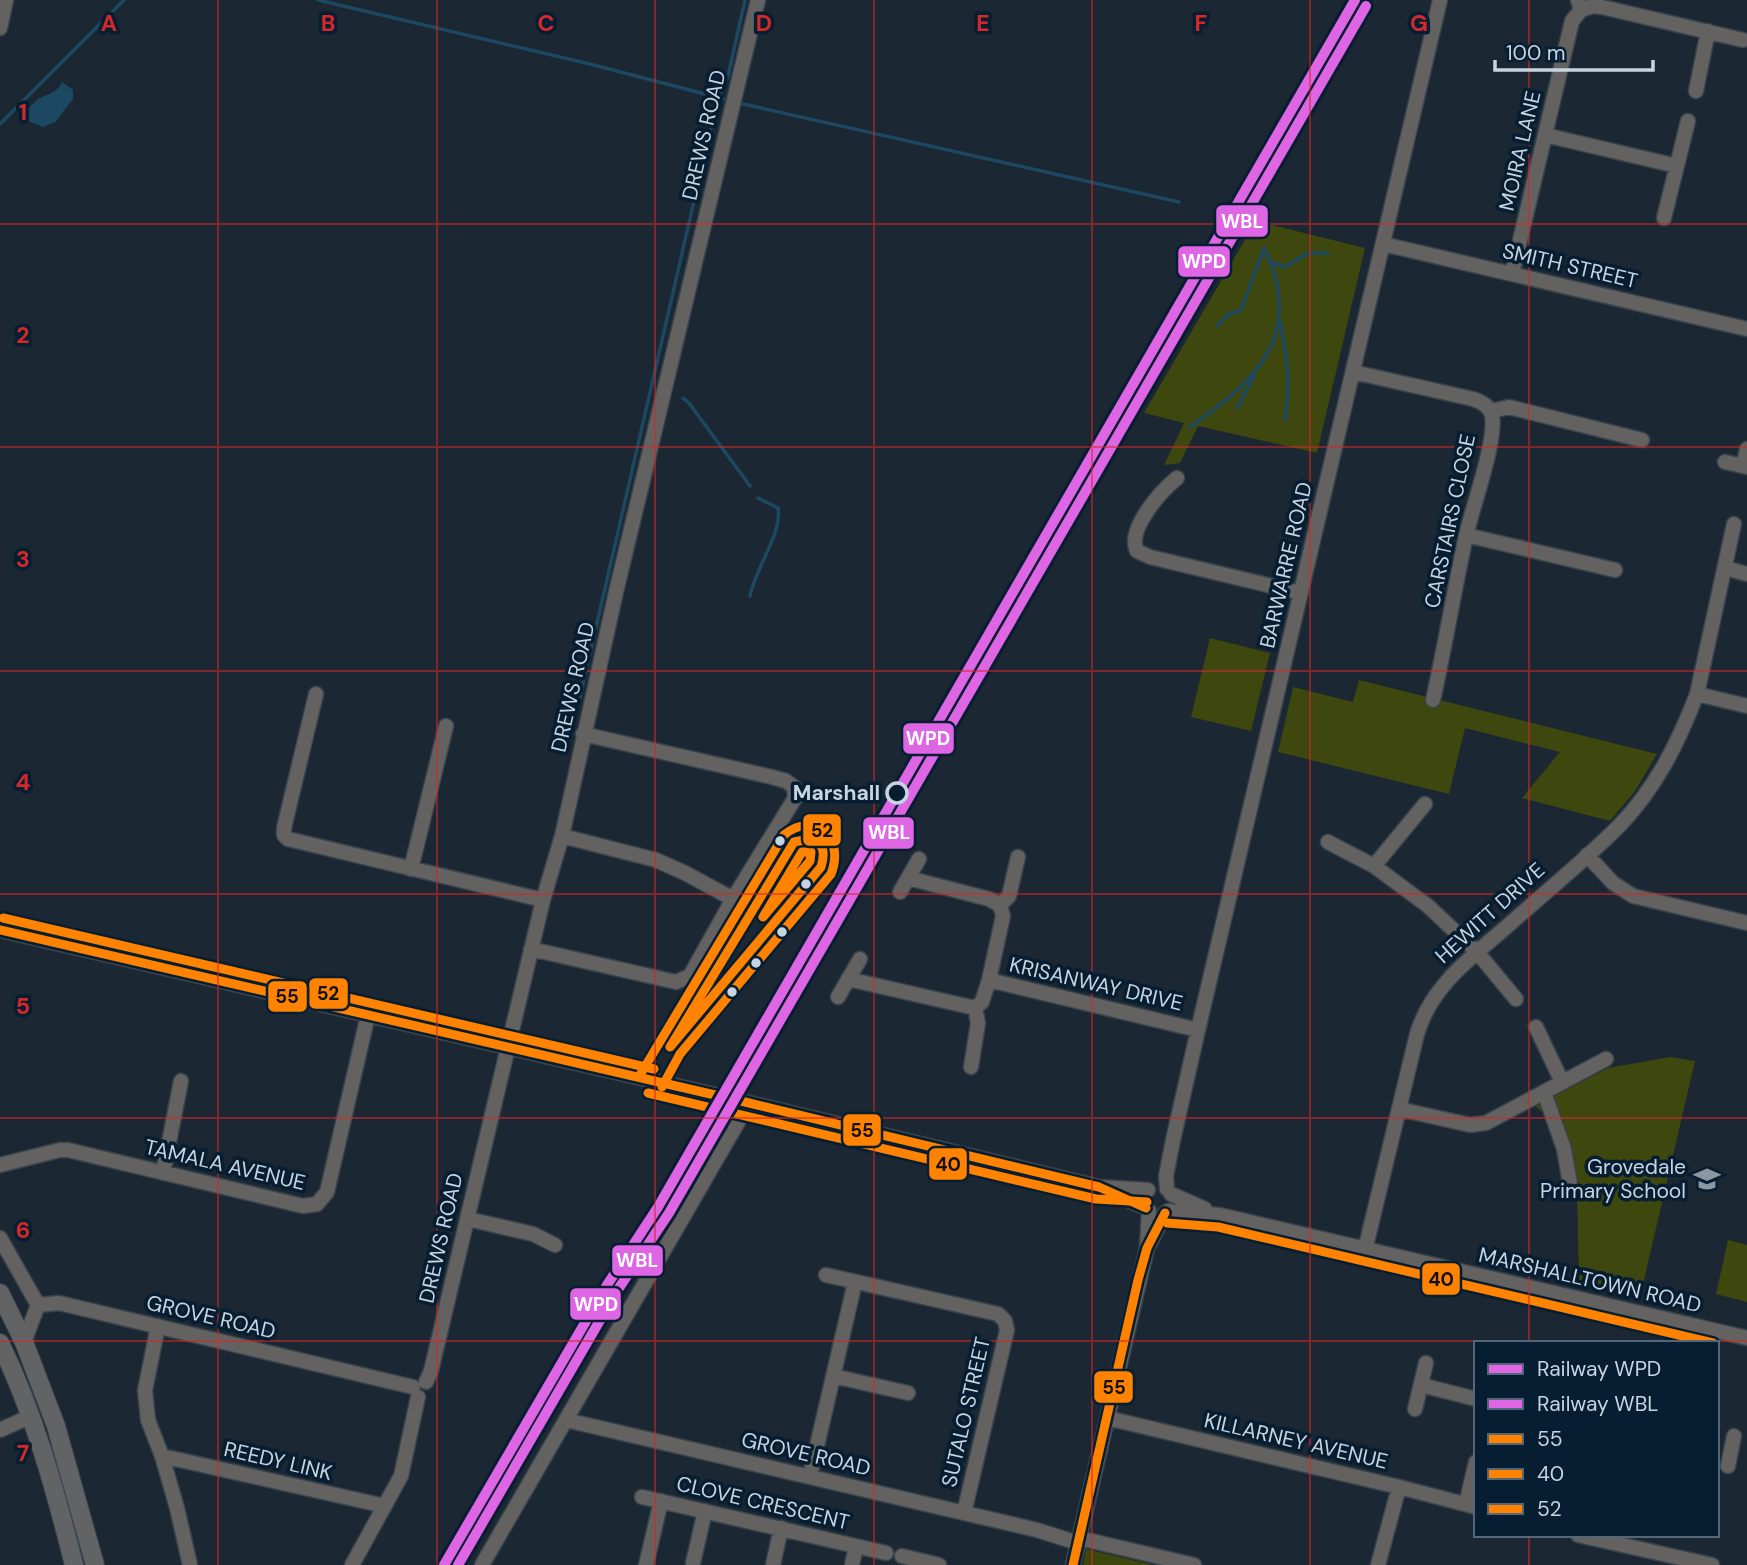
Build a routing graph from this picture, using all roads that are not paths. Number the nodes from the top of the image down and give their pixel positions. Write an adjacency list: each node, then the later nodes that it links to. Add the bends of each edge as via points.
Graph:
1 (6, 0): 5 (street)
2 (758, 0): 34 (street, DREWS ROAD)
3 (1440, 0): 13 (street, BARWARRE ROAD)
4 (1580, 5): 6 (street); 10 (street, MOIRA LANE, via 1572,21)
5 (0, 27)
6 (1708, 32): 7 (street); 8 (street)
7 (1743, 40)
8 (1696, 91)
9 (1688, 121): 11 (street)
10 (1545, 135): 11 (street); 14 (street, MOIRA LANE)
11 (1677, 166): 12 (street)
12 (1664, 218)
13 (1383, 244): 14 (street, SMITH STREET); 16 (street, BARWARRE ROAD)
14 (1512, 274): 15 (street, SMITH STREET)
15 (1747, 329)
16 (1353, 372): 17 (street, CARSTAIRS CLOSE, via 1473,399); 28 (street, BARWARRE ROAD)
17 (1492, 411): 18 (street, via 1509,407); 24 (street, CARSTAIRS CLOSE, via 1490,442)
18 (1642, 440)
19 (1747, 449): 21 (street)
20 (1725, 462): 21 (street)
21 (1745, 467)
22 (1177, 478): 28 (street, via 1159,494 1137,530 1137,551)
23 (1734, 524): 25 (street, HEWITT DRIVE)
24 (1466, 535): 26 (street); 31 (street, CARSTAIRS CLOSE)
25 (1725, 568): 27 (street); 30 (street, HEWITT DRIVE)
26 (1615, 570)
27 (1747, 574)
28 (1301, 593): 60 (street, BARWARRE ROAD)
29 (316, 694): 42 (street, via 284,835)
30 (1697, 694): 32 (street); 38 (street, HEWITT DRIVE, via 1660,775 1633,810)
31 (1433, 700)
32 (1747, 706)
33 (446, 726): 42 (street)
34 (583, 734): 36 (street, DREWS ROAD); 45 (street, via 772,777 794,787 788,813)
35 (1425, 804): 41 (street)
36 (562, 836): 45 (street, via 656,860); 46 (street, DREWS ROAD)
37 (1328, 842): 41 (street)
38 (1587, 855): 48 (street, via 1613,883 1633,896); 51 (street, HEWITT DRIVE)
39 (1018, 857): 47 (street, KRISANWAY DRIVE, via 1009,896)
40 (919, 859): 43 (street)
41 (1374, 866): 51 (street, via 1428,906)
42 (411, 869): 46 (street)
43 (908, 878): 44 (street); 47 (street)
44 (900, 892)
45 (733, 899): 50 (street, via 690,976 676,982)
46 (543, 900): 50 (street, DREWS ROAD)
47 (1000, 905): 54 (street, KRISANWAY DRIVE, via 1003,916)
48 (1747, 923)
49 (0, 930): 58 (street, MARSHALLTOWN ROAD)
50 (531, 949): 61 (street, DREWS ROAD)
51 (1477, 952): 56 (street); 68 (street, HEWITT DRIVE, via 1428,1004)
52 (860, 959): 53 (street)
53 (848, 979): 55 (street); 57 (street)
54 (989, 980): 57 (street, via 982,1002); 60 (street, KRISANWAY DRIVE)
55 (838, 997)
56 (1516, 999)
57 (975, 1008): 63 (street, via 978,1023)
58 (368, 1016): 61 (street, MARSHALLTOWN ROAD); 71 (street, TAMALA AVENUE, via 327,1192 317,1204 303,1206)
59 (1536, 1027): 65 (street)
60 (1198, 1030): 74 (street, BARWARRE ROAD)
61 (508, 1048): 67 (street, MARSHALLTOWN ROAD); 78 (street, DREWS ROAD)
62 (1606, 1059): 65 (street)
63 (971, 1067)
64 (181, 1082): 71 (street)
65 (1562, 1082): 66 (street)
66 (1544, 1092): 68 (street, via 1486,1123 1470,1125); 72 (street, via 1564,1149)
67 (749, 1103): 73 (street, MARSHALLTOWN ROAD); 101 (street)
68 (1399, 1109): 82 (street, HEWITT DRIVE)
69 (7, 1164): 70 (street, TAMALA AVENUE); 71 (street, TAMALA AVENUE, via 68,1150)
70 (0, 1172)
71 (163, 1173)
72 (1570, 1183)
73 (1099, 1187): 74 (street, MARSHALLTOWN ROAD); 75 (street, MARSHALLTOWN ROAD)
74 (1160, 1190): 75 (street, via 1144,1199); 76 (street, via 1173,1202); 77 (street, MARSHALLTOWN ROAD)
75 (1147, 1210): 76 (street, MARSHALLTOWN ROAD, via 1159,1215); 81 (street)
76 (1167, 1212): 77 (street, MARSHALLTOWN ROAD); 81 (street)
77 (1220, 1215): 82 (street, MARSHALLTOWN ROAD)
78 (468, 1219): 80 (street, via 533,1234); 95 (street, DREWS ROAD, via 431,1371)
79 (0, 1238): 86 (street)
80 (555, 1245)
81 (1147, 1248): 100 (street)
82 (1365, 1250): 88 (street, MARSHALLTOWN ROAD)
83 (826, 1275): 84 (street)
84 (855, 1282): 92 (street); 115 (street, SUTALO STREET, via 998,1314 1005,1321 1007,1330)
85 (0, 1293): 89 (main road)
86 (38, 1305): 87 (street, GROVE ROAD, via 59,1303); 89 (street)
87 (158, 1326): 95 (street, GROVE ROAD); 105 (street, via 145,1390 148,1420)
88 (1747, 1338)
89 (24, 1342): 93 (main road)
90 (0, 1343): 99 (main road)
91 (1426, 1363): 94 (street)
92 (833, 1376): 96 (street); 107 (street)
93 (39, 1380): 99 (main road, via 38,1410); 124 (main road)
94 (1421, 1385): 97 (street); 98 (street)
95 (419, 1389): 113 (street, DREWS ROAD, via 401,1476)
96 (908, 1393)
97 (1474, 1398)
98 (1415, 1409)
99 (31, 1416): 102 (street); 123 (main road)
100 (1107, 1418): 109 (street, KILLARNEY AVENUE); 118 (street)
101 (566, 1419): 107 (street, GROVE ROAD); 127 (street)
102 (0, 1430)
103 (1734, 1436): 104 (street)
104 (1724, 1449): 106 (street)
105 (162, 1456): 113 (street, REEDY LINK); 125 (street)
106 (1728, 1466)
107 (810, 1476): 115 (street, GROVE ROAD)
108 (1474, 1479): 112 (street)
109 (1399, 1487): 112 (street, KILLARNEY AVENUE); 134 (street)
110 (642, 1497): 111 (street, CLOVE CRESCENT)
111 (661, 1501): 114 (street, CLOVE CRESCENT); 128 (street, CLOVE CRESCENT)
112 (1471, 1505)
113 (385, 1506): 126 (street, DREWS ROAD)
114 (705, 1511): 116 (street, CLOVE CRESCENT); 122 (street)
115 (964, 1513): 118 (street, GROVE ROAD, via 1037,1530 1059,1530)
116 (781, 1528): 119 (street, CLOVE CRESCENT); 129 (street)
117 (1587, 1537): 135 (street)
118 (1079, 1539): 132 (street); 133 (street, GROVE ROAD)
119 (856, 1546): 120 (street, CLOVE CRESCENT); 130 (street, CLOVE CRESCENT)
120 (886, 1552)
121 (902, 1556): 131 (street)
122 (694, 1563)
123 (74, 1565)
124 (95, 1565)
125 (190, 1565)
126 (352, 1565)
127 (482, 1565)
128 (646, 1565)
129 (773, 1565)
130 (852, 1565)
131 (936, 1565)
132 (1073, 1565)
133 (1194, 1565)
134 (1378, 1565)
135 (1712, 1565)

